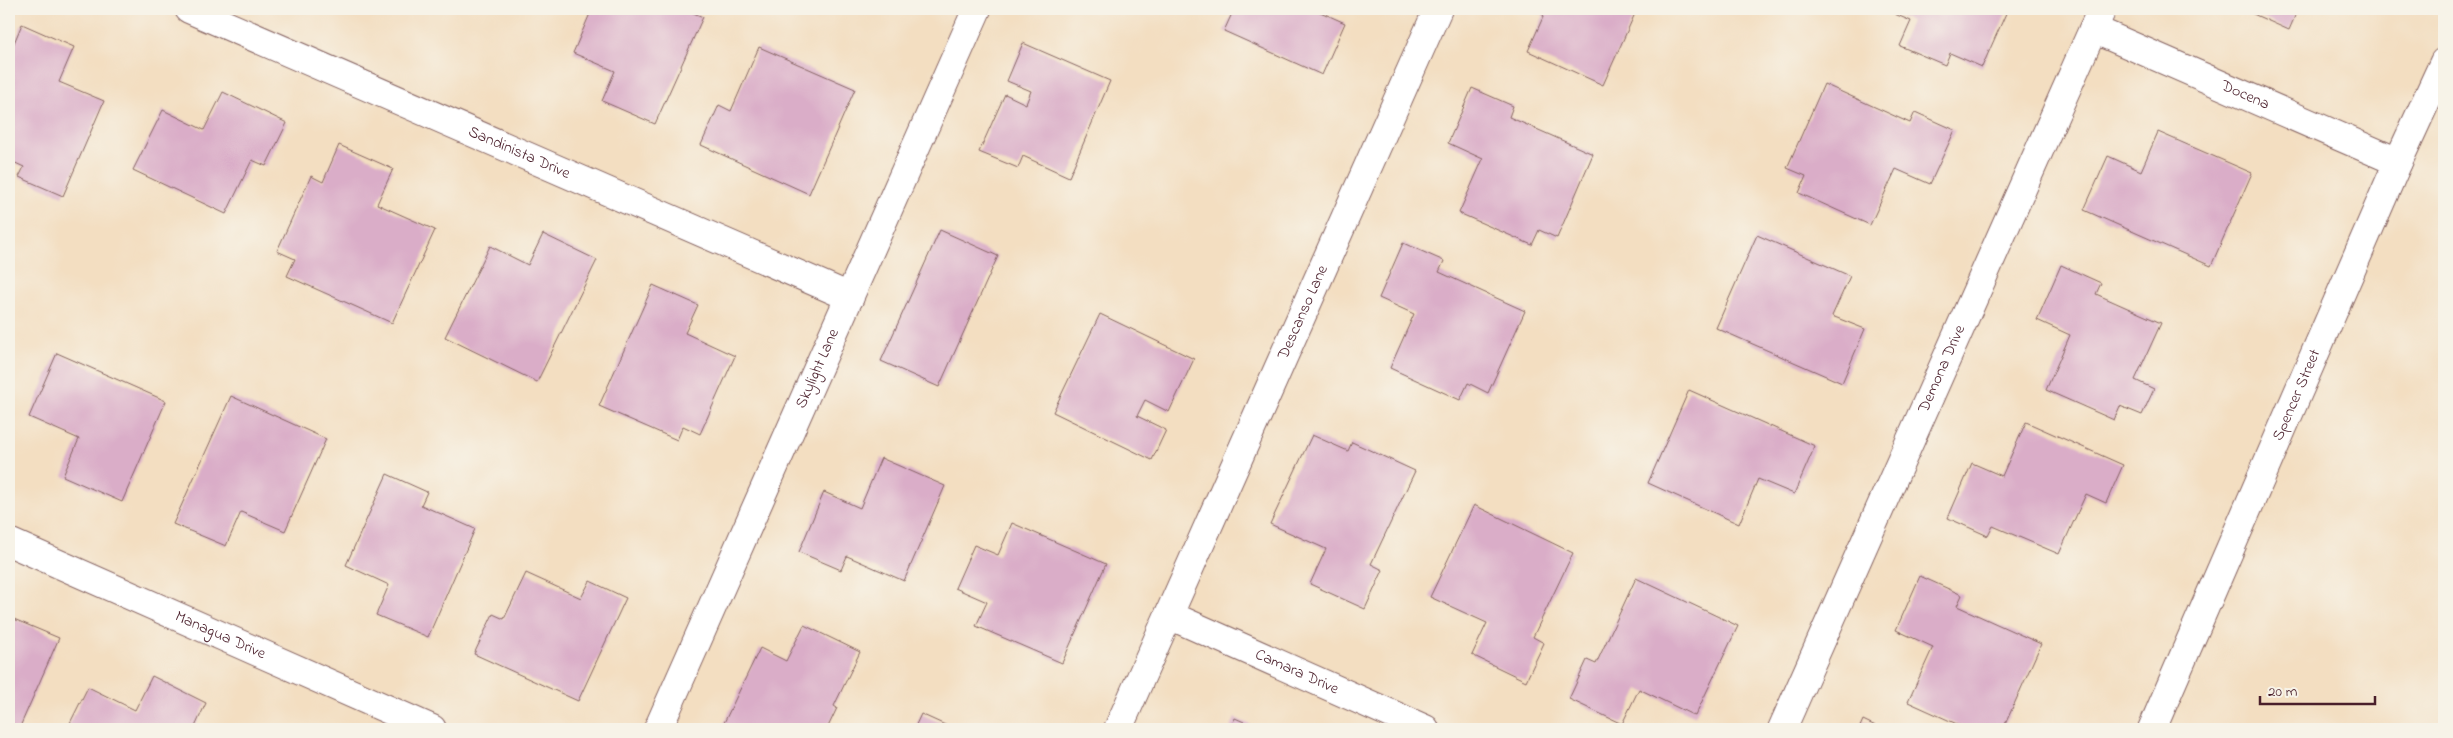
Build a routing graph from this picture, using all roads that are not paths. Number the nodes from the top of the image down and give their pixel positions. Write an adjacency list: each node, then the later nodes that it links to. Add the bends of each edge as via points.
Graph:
1 (189, 9): 7 (street, Sandinista Drive)
2 (978, 9): 7 (street, Skylight Lane)
3 (1438, 9): 9 (street, Descanso Lane)
4 (2098, 19): 6 (street, Docena); 14 (street, Demona Drive)
5 (2444, 62): 6 (street, Spencer Street)
6 (2398, 162): 15 (street, Spencer Street)
7 (850, 297): 11 (street, Skylight Lane)
8 (9, 542): 10 (street, Managua Drive)
9 (1169, 615): 12 (street); 13 (street, Camara Drive)
10 (432, 729)
11 (658, 729)
12 (1118, 729)
13 (1426, 729)
14 (1782, 729)
15 (2152, 729)

